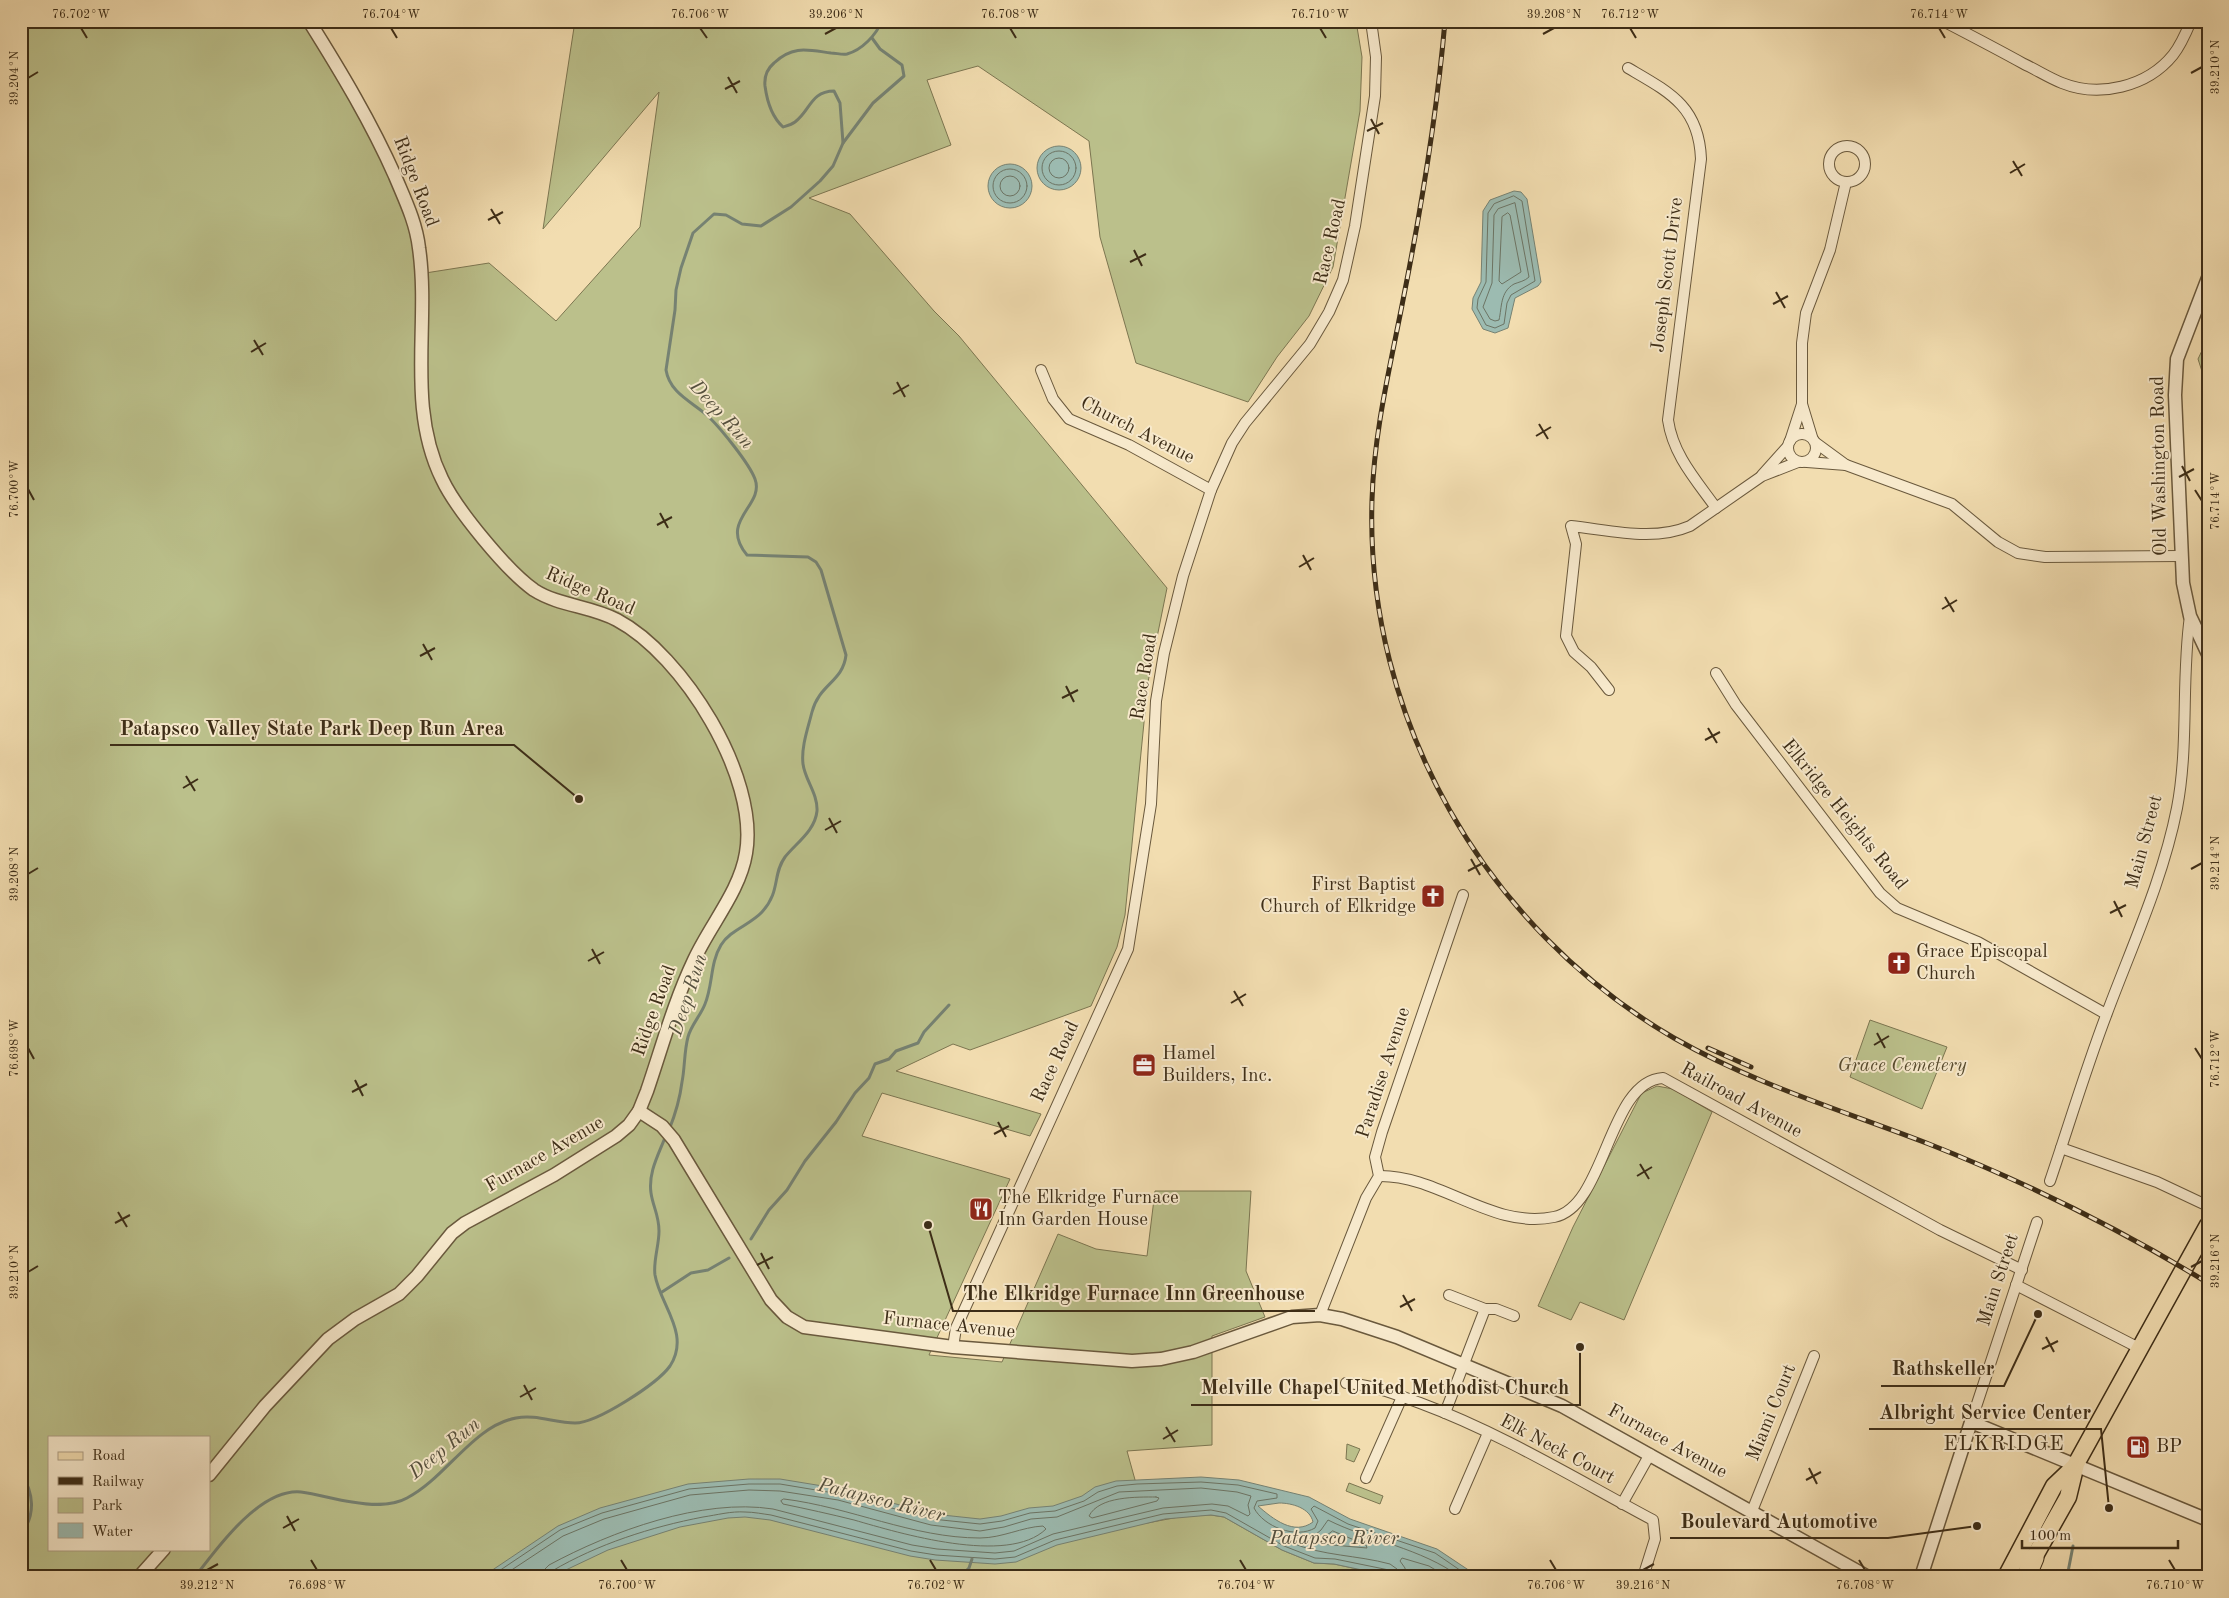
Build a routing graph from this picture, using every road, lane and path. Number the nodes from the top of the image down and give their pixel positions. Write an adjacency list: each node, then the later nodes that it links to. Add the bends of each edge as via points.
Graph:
1 (310, 21): 24 (street, Ridge Road, via 366,114 413,220 420,258 420,361 424,415 432,454 445,485 466,516 522,580 541,594 615,619 666,660 714,723 743,798 748,835 742,868 692,964)
2 (1371, 21): 15 (street, Race Road, via 1376,57 1375,96 1355,226 1343,280 1313,338 1232,443)
3 (1943, 21): 4 (street, via 2062,83 2104,90 2140,80 2159,68 2173,55)
4 (2191, 21)
5 (1628, 68): 16 (street, Joseph Scott Drive, via 1662,87 1684,106 1698,132 1701,159 1668,420 1680,458)
6 (1846, 182): 9 (street, via 1830,250 1806,313 1801,366)
7 (2208, 278): 17 (street, Old Washington Road, via 2181,344 2175,376)
8 (1041, 370): 15 (street, Church Avenue, via 1053,399 1069,419 1129,445)
9 (1802, 404): 10 (street); 11 (street)
10 (1814, 440): 11 (street, via 1800,434); 12 (street, via 1814,456); 13 (street)
11 (1789, 444): 12 (street, via 1789,454); 14 (street)
12 (1803, 462): 13 (street); 14 (street)
13 (1846, 465): 17 (street, via 1952,504 1998,542 2018,553 2045,557)
14 (1762, 476): 16 (street)
15 (1211, 490): 37 (street, Race Road, via 1183,576 1164,653 1156,701 1151,804 1128,949 956,1328)
16 (1716, 508): 21 (street, via 1690,526 1664,535 1571,526 1576,544 1566,636 1574,652)
17 (2180, 556): 18 (street, Old Washington Road)
18 (2190, 616): 19 (street, Old Washington Road); 23 (street, Main Street, via 2177,806 2156,883)
19 (2208, 654)
20 (1716, 673): 23 (street, Elkridge Heights Road, via 1800,791 1892,904 1984,945)
21 (1609, 690)
22 (1463, 895): 26 (street, Paradise Avenue, via 1382,1132 1375,1157)
23 (2106, 1014): 25 (street, Main Street)
24 (639, 1111): 37 (street, Furnace Avenue, via 662,1126 674,1140 771,1300 787,1318 818,1330); 48 (street, Furnace Avenue, via 616,1136 554,1175 480,1213 452,1233 403,1290 328,1339 266,1406)
25 (2061, 1148): 27 (street, Main Street); 28 (street, via 2157,1182)
26 (1379, 1176): 31 (street, Railroad Avenue, via 1416,1180 1504,1214 1537,1218 1560,1216 1569,1212 1582,1196 1633,1094 1648,1080 1663,1078 1960,1241); 35 (street, via 1366,1198)
27 (2050, 1182)
28 (2208, 1206)
29 (2037, 1222): 31 (street, Main Street)
30 (2208, 1225): 38 (main road)
31 (2022, 1270): 32 (street, Main Street)
32 (2016, 1285): 38 (street); 44 (street, Main Street)
33 (1449, 1295): 34 (street)
34 (1485, 1309): 36 (street, via 1496,1309); 40 (street)
35 (1320, 1315): 37 (street, Furnace Avenue, via 1279,1320 1209,1348 1150,1360); 40 (street, Furnace Avenue, via 1366,1326)
36 (1514, 1316)
37 (953, 1347)
38 (2141, 1349): 47 (main road)
39 (1814, 1356): 52 (street, Miami Court)
40 (1464, 1364): 43 (street); 46 (street, Furnace Avenue, via 1562,1406)
41 (1346, 1383): 42 (street, Elk Neck Court, via 1367,1385)
42 (1402, 1397): 43 (street, Elk Neck Court); 49 (street)
43 (1445, 1413): 45 (street, Elk Neck Court)
44 (1971, 1422): 47 (street); 59 (street, Main Street)
45 (1488, 1433): 50 (street, Elk Neck Court); 51 (street)
46 (1650, 1454): 50 (street); 52 (street, Furnace Avenue)
47 (2076, 1464): 53 (street); 55 (main road, via 2068,1497); 60 (main road, via 2054,1486)
48 (210, 1475)
49 (1366, 1478)
50 (1622, 1504): 57 (street, Elk Neck Court, via 1652,1520 1655,1539)
51 (1455, 1509)
52 (1752, 1511): 58 (street, Furnace Avenue)
53 (2208, 1520)
54 (163, 1550): 56 (street)
55 (2034, 1558): 61 (highway)
56 (138, 1577)
57 (1643, 1577)
58 (1868, 1577)
59 (1921, 1577)
60 (2006, 1577)
61 (2025, 1577)

